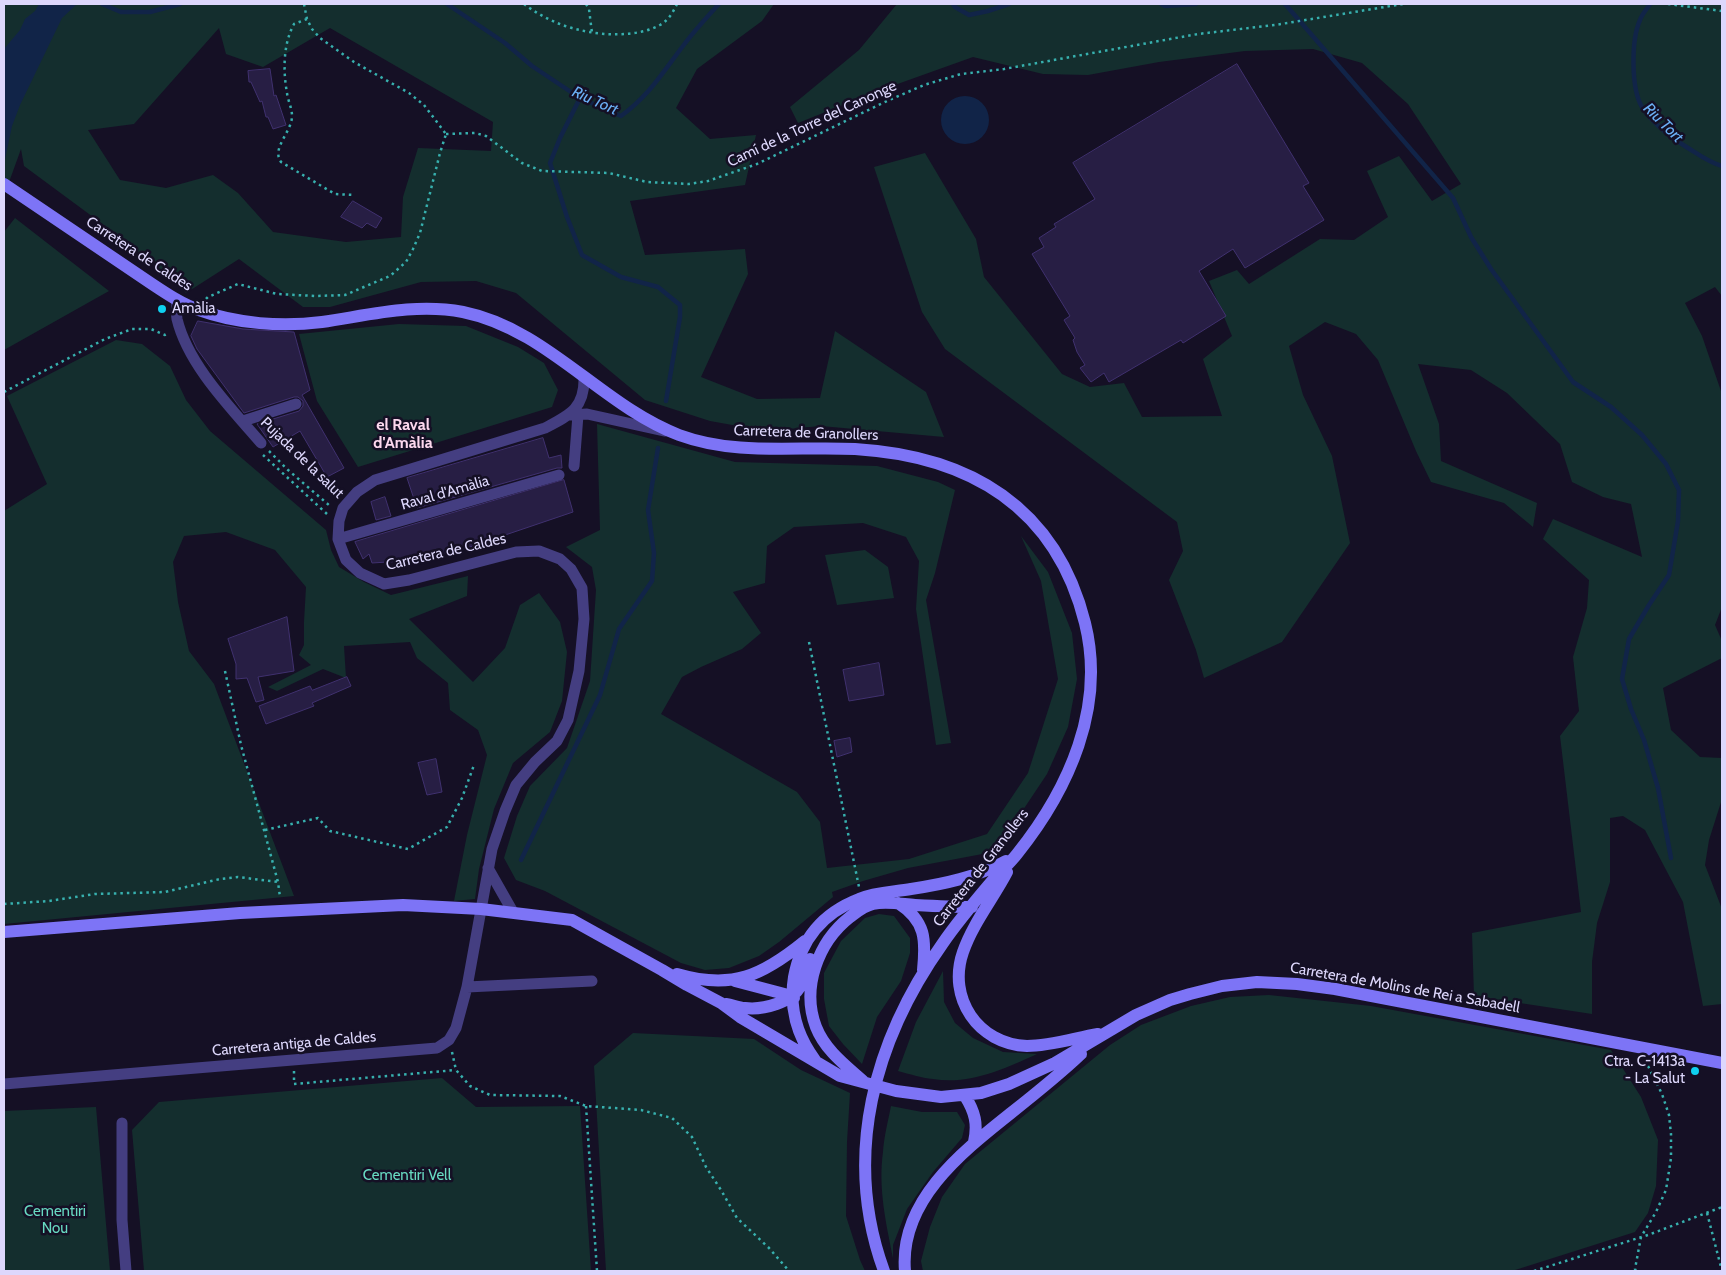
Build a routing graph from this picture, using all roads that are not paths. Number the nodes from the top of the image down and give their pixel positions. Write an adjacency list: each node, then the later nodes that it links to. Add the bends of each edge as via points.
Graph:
1 (4, 184): 2 (main road, Carretera de Caldes)
2 (177, 300): 3 (main road, Carretera de Caldes, via 199,310 243,321 292,324 422,308 467,313 515,330); 6 (street, Pujada de la salut, via 176,317 191,352 207,378)
3 (584, 377): 5 (street, via 584,388); 7 (main road, Carretera de Granollers)
4 (296, 404): 6 (street, Pujada de la salut)
5 (574, 415): 7 (street, via 587,414); 9 (street); 11 (street, via 545,428 375,480 357,492 343,508)
6 (243, 421): 8 (street, Pujada de la salut)
7 (674, 433): 12 (main road, Carretera de Granollers, via 696,441 736,448 886,452 933,462 983,482 1021,509 1038,527 1062,562 1079,599 1088,635 1091,692 1078,749 1066,776 1052,804)
8 (261, 443)
9 (574, 466)
10 (560, 475): 11 (street, Raval d'Amàlia)
11 (338, 539): 13 (street, Carretera de Caldes, via 346,560 360,573 384,584 516,552 539,551 560,559 571,569 582,588 584,620 580,662 568,720 557,741 516,784)
12 (1015, 857): 15 (main road, Carretera de Granollers); 20 (main road, via 966,878 861,898 822,922); 28 (main road, via 963,952 959,968 962,1000 980,1027 992,1036 1017,1045)
13 (488, 868): 16 (street, Carretera de Caldes); 17 (street)
14 (898, 903): 15 (main road); 19 (main road, via 885,902 865,907); 22 (main road, via 913,914 924,933)
15 (972, 906): 22 (main road, Carretera de Granollers)
16 (481, 909): 17 (main road); 18 (main road, via 403,905 240,913); 25 (street)
17 (513, 912): 21 (main road, via 572,920)
18 (4, 932)
19 (832, 934): 26 (main road, via 818,947 809,961 801,986); 29 (main road, via 821,951 811,986 812,1014)
20 (807, 939): 24 (main road, via 771,965 751,976); 26 (main road, via 795,971)
21 (662, 970): 24 (main road, via 688,978); 27 (main road)
22 (923, 973): 38 (main road, Carretera de Granollers, via 888,1044 871,1100 866,1132 868,1204)
23 (592, 980): 25 (street)
24 (732, 981): 26 (main road)
25 (467, 987): 33 (street, Carretera antiga de Caldes, via 456,1028 449,1040 437,1048)
26 (792, 996): 27 (main road, via 756,1008); 29 (main road, via 814,1035); 30 (main road, via 796,1024)
27 (722, 1002): 30 (main road, Carretera de Molins de Rei a Sabadell, via 740,1017)
28 (1103, 1035): 31 (main road, Carretera de Molins de Rei a Sabadell, via 1170,1000 1240,984 1271,982 1335,989); 34 (main road, Carretera de Molins de Rei a Sabadell, via 1055,1063 1009,1084); 36 (main road)
29 (827, 1047): 32 (main road)
30 (817, 1063): 32 (main road, Carretera de Molins de Rei a Sabadell, via 840,1076)
31 (1722, 1063)
32 (865, 1082): 34 (main road, Carretera de Molins de Rei a Sabadell, via 921,1095)
33 (4, 1084)
34 (965, 1096): 36 (main road, via 976,1118)
35 (122, 1123): 37 (street, via 122,1220)
36 (974, 1142): 39 (main road, via 945,1171 922,1203 906,1246)
37 (126, 1271)
38 (884, 1271)
39 (905, 1271)

